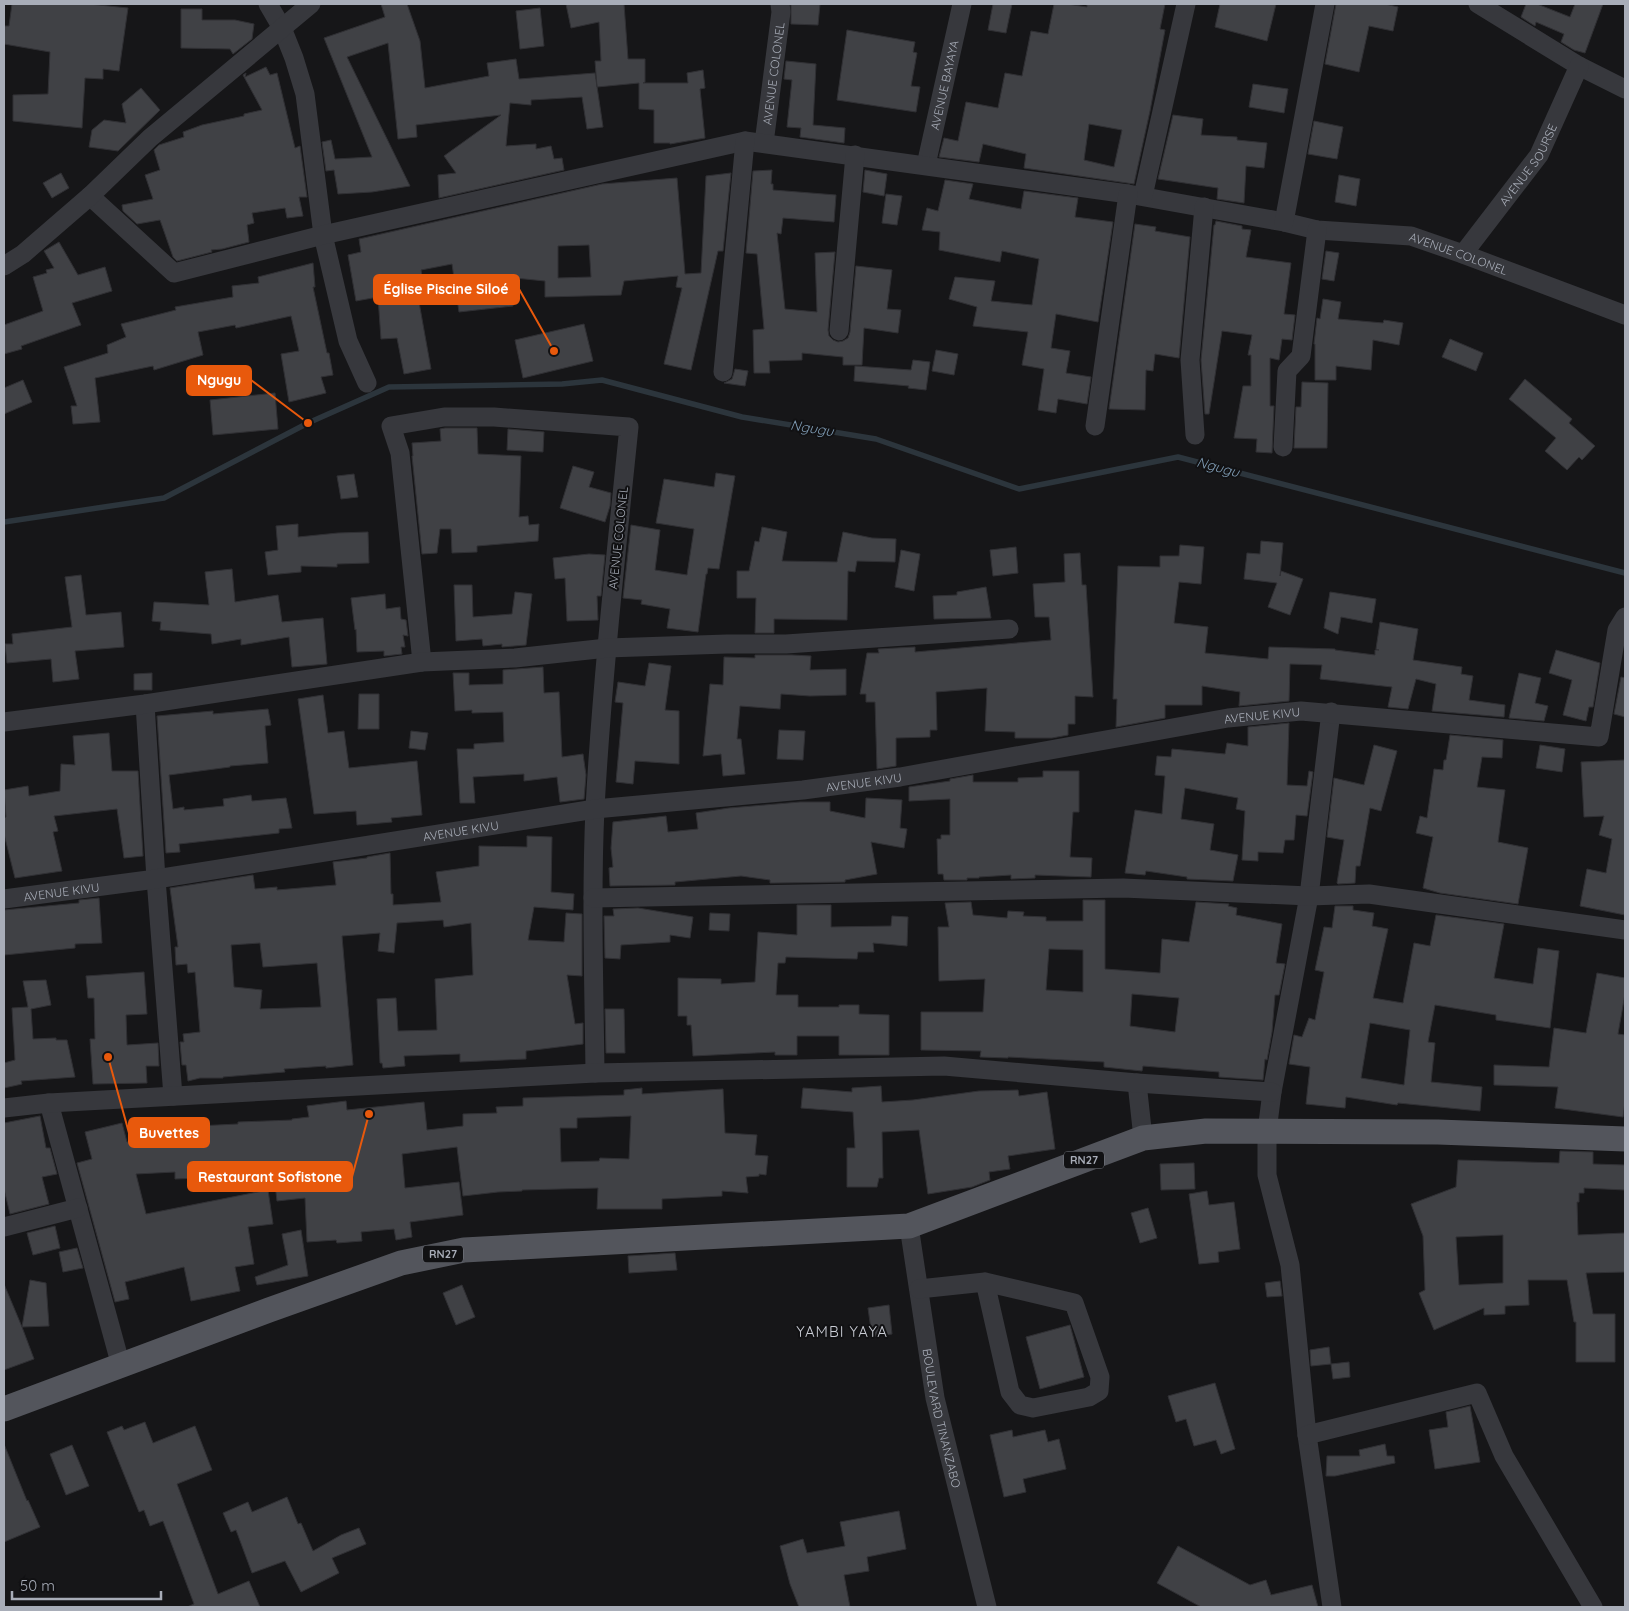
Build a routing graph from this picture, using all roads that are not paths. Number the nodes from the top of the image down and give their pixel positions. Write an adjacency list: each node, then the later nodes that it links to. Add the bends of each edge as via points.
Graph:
1 (268, 4): 8 (street)
2 (311, 4): 8 (street)
3 (780, 4): 11 (street, AVENUE COLONEL)
4 (962, 4): 13 (street, AVENUE BAYAYA)
5 (1186, 4): 14 (street)
6 (1325, 4): 17 (street)
7 (1478, 4): 9 (street)
8 (282, 28): 15 (street, via 150,138); 19 (street, via 305,94)
9 (1579, 66): 10 (street); 20 (street, AVENUE SOURSE, via 1539,155)
10 (1625, 89)
11 (754, 142): 12 (street, AVENUE COLONEL); 19 (street); 24 (street, AVENUE COLONEL)
12 (855, 155): 13 (street, AVENUE COLONEL); 23 (street)
13 (926, 165): 14 (street, AVENUE COLONEL)
14 (1136, 195): 16 (street, AVENUE COLONEL); 26 (street)
15 (90, 196): 19 (street, via 174,273); 21 (street, via 23,254)
16 (1204, 207): 17 (street, AVENUE COLONEL); 27 (street, via 1190,360)
17 (1284, 222): 18 (street, AVENUE COLONEL)
18 (1317, 230): 20 (street, AVENUE COLONEL, via 1411,236); 28 (street, via 1301,356 1287,372)
19 (323, 235): 25 (street, via 348,341)
20 (1463, 254): 22 (street, AVENUE COLONEL)
21 (4, 266)
22 (1625, 315)
23 (839, 331)
24 (723, 372)
25 (367, 383)
26 (1094, 426)
27 (1195, 436)
28 (1283, 447)
29 (1625, 617): 34 (street, AVENUE KIVU, via 1617,630 1599,737)
30 (1010, 629): 31 (street, via 786,644)
31 (607, 648): 32 (street, via 515,658); 32 (street, AVENUE COLONEL, via 629,427 494,416 444,417 391,426 400,453); 36 (street, AVENUE COLONEL)
32 (422, 662): 33 (street)
33 (145, 704): 35 (street); 37 (street)
34 (1331, 712): 36 (street, AVENUE KIVU, via 1301,711 1228,718 900,777 803,790); 38 (street)
35 (4, 722)
36 (595, 809): 37 (street, AVENUE KIVU); 39 (street, AVENUE COLONEL)
37 (156, 879): 40 (street, AVENUE KIVU); 45 (street)
38 (1309, 896): 39 (street, via 1123,888); 41 (street, via 1369,894); 44 (street)
39 (593, 898): 42 (street, AVENUE COLONEL)
40 (4, 899)
41 (1625, 930)
42 (595, 1073): 43 (street, via 944,1066); 45 (street)
43 (1137, 1083): 44 (street); 49 (street)
44 (1272, 1092): 48 (street)
45 (173, 1096): 46 (street)
46 (49, 1103): 47 (street); 51 (street)
47 (4, 1108)
48 (1267, 1130): 49 (main road, RN27, via 1206,1130); 50 (main road, RN27); 58 (street, via 1267,1175 1290,1265)
49 (1143, 1138): 52 (main road, RN27)
50 (1625, 1139)
51 (78, 1208): 53 (street); 56 (street)
52 (909, 1226): 55 (street, BOULEVARD TINANZABO); 56 (main road, RN27, via 464,1250 401,1263)
53 (4, 1227)
54 (985, 1282): 54 (street, via 1074,1303 1100,1377 1099,1391 1089,1397 1033,1408 1020,1405 1010,1392); 55 (street)
55 (919, 1290): 59 (street, BOULEVARD TINANZABO, via 935,1398)
56 (121, 1366): 57 (main road, RN27)
57 (4, 1409)
58 (1306, 1435): 60 (street); 61 (street, via 1477,1393 1504,1456)
59 (987, 1607)
60 (1332, 1607)
61 (1592, 1607)

